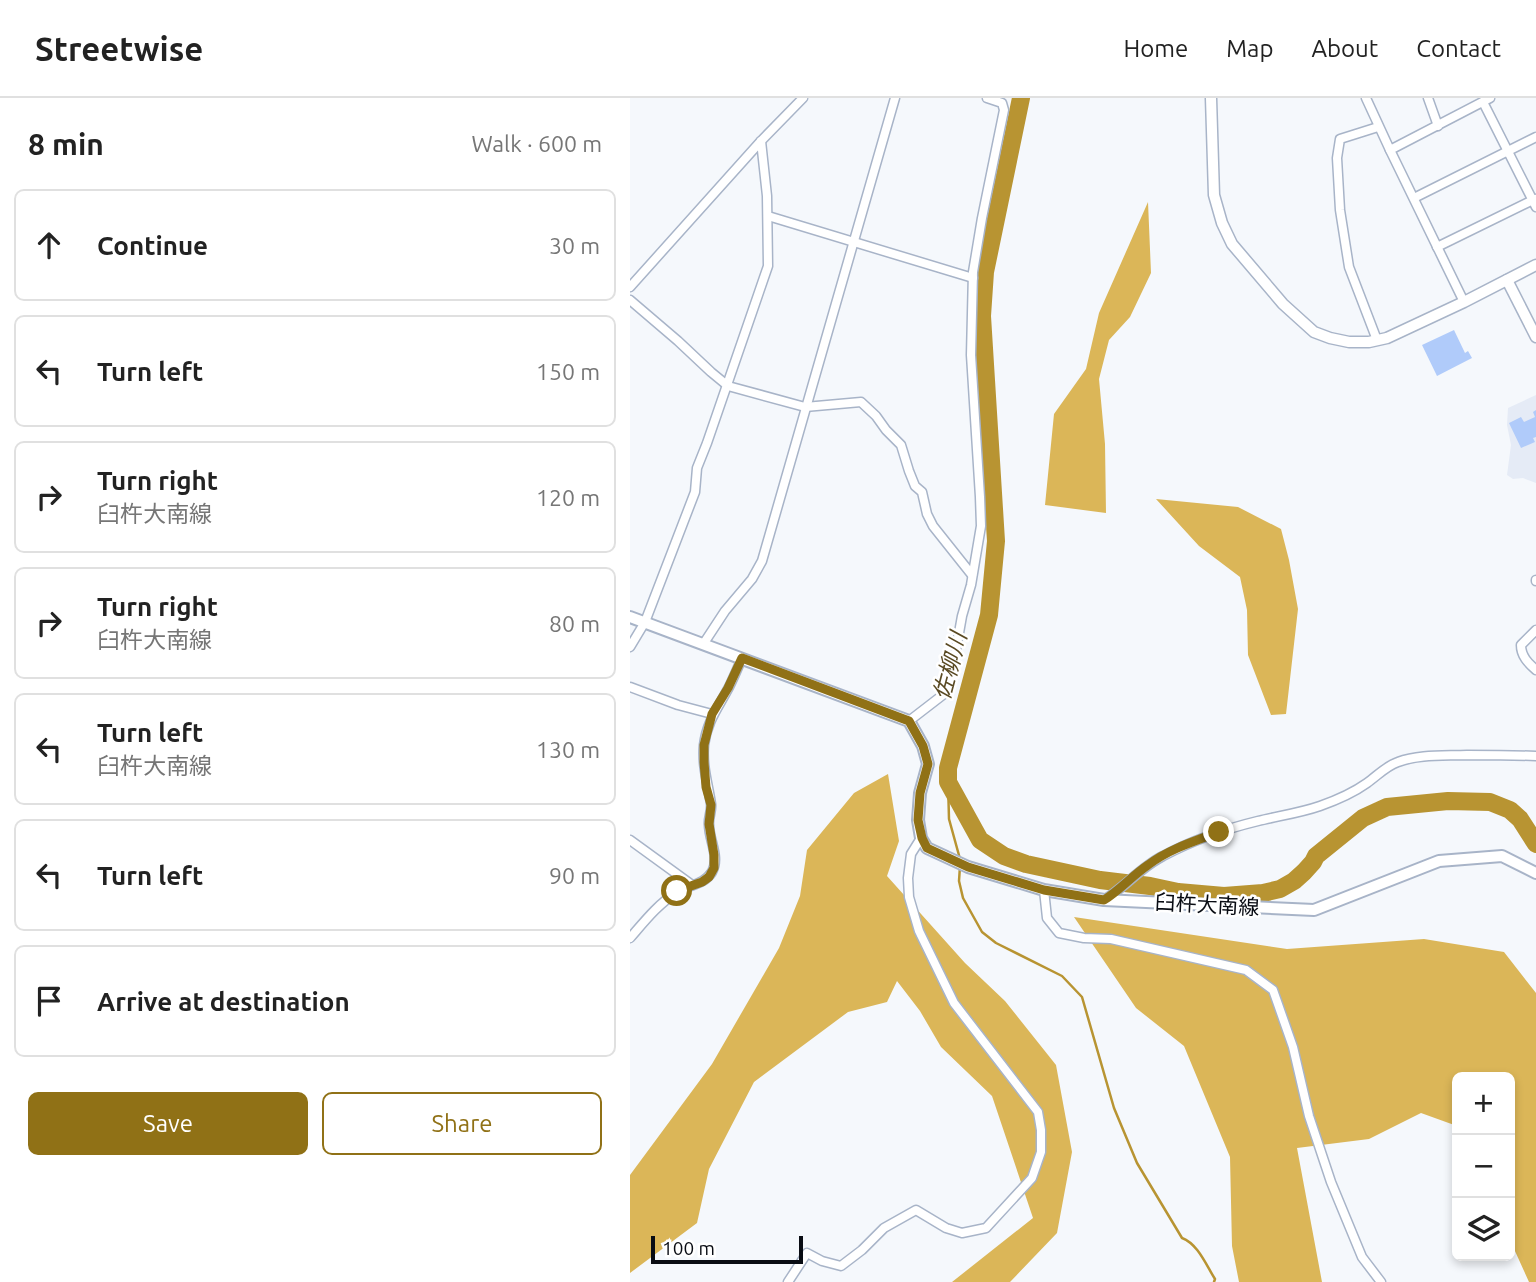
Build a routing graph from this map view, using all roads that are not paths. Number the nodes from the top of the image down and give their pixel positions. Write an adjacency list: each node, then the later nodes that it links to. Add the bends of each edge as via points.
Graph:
1 (803, 98): 12 (street)
2 (895, 98): 18 (street)
3 (987, 98): 7 (street)
4 (1211, 98): 27 (street, via 1214,195 1232,244 1283,304 1314,332 1349,342)
5 (1366, 98): 10 (street)
6 (1428, 98): 9 (street)
7 (1002, 100): 21 (street, via 1004,110)
8 (1487, 100): 9 (street); 14 (street)
9 (1438, 126): 13 (street)
10 (1378, 127): 13 (street); 27 (street, via 1340,139 1337,158 1349,267)
11 (1536, 137): 14 (street)
12 (761, 141): 17 (street); 23 (street)
13 (1390, 150): 15 (street)
14 (1508, 151): 15 (street); 16 (street)
15 (1414, 198): 19 (street)
16 (1535, 202): 19 (street)
17 (768, 216): 18 (street); 28 (street, via 768,266)
18 (853, 242): 21 (street); 29 (street)
19 (1437, 247): 25 (street)
20 (1536, 265): 22 (street)
21 (973, 278): 30 (street, via 971,355 981,526)
22 (1507, 280): 25 (street); 26 (street)
23 (630, 287)
24 (630, 300): 28 (street)
25 (1464, 302): 27 (street)
26 (1536, 337)
27 (1377, 340)
28 (727, 386): 29 (street); 32 (street, via 697,468 695,492)
29 (805, 407): 30 (street, via 866,405 901,445 933,526); 34 (street, via 762,561)
30 (972, 575): 40 (street, via 944,694)
31 (630, 617): 32 (main road)
32 (645, 622): 34 (main road); 35 (street)
33 (1536, 630): 37 (street, via 1521,645 1521,652)
34 (704, 643): 36 (main road)
35 (630, 647)
36 (742, 658): 39 (street); 40 (main road)
37 (1536, 670)
38 (630, 687): 39 (street)
39 (712, 714): 45 (street, via 704,762 714,868 709,877)
40 (909, 721): 42 (main road, via 928,764 920,793)
41 (1536, 756): 47 (street, via 1445,755 1398,762 1334,801 1186,844 1146,866)
42 (922, 838): 46 (main road, 臼杵大南線, via 927,848 968,867); 49 (street, via 911,854 908,878 919,931 954,1003 1038,1112 1041,1152 1032,1178 986,1228 962,1233 916,1210 884,1228 841,1266 807,1253)
43 (630, 840): 45 (street)
44 (1536, 873): 47 (main road, 臼杵大南線, via 1502,856 1439,861 1314,910)
45 (692, 885): 48 (street, via 677,891)
46 (1044, 890): 47 (main road, 臼杵大南線); 50 (street, via 1047,918 1059,933 1111,939 1246,970 1273,990 1331,1182 1362,1256)
47 (1104, 900)
48 (630, 937)
49 (788, 1282)
50 (1381, 1282)

